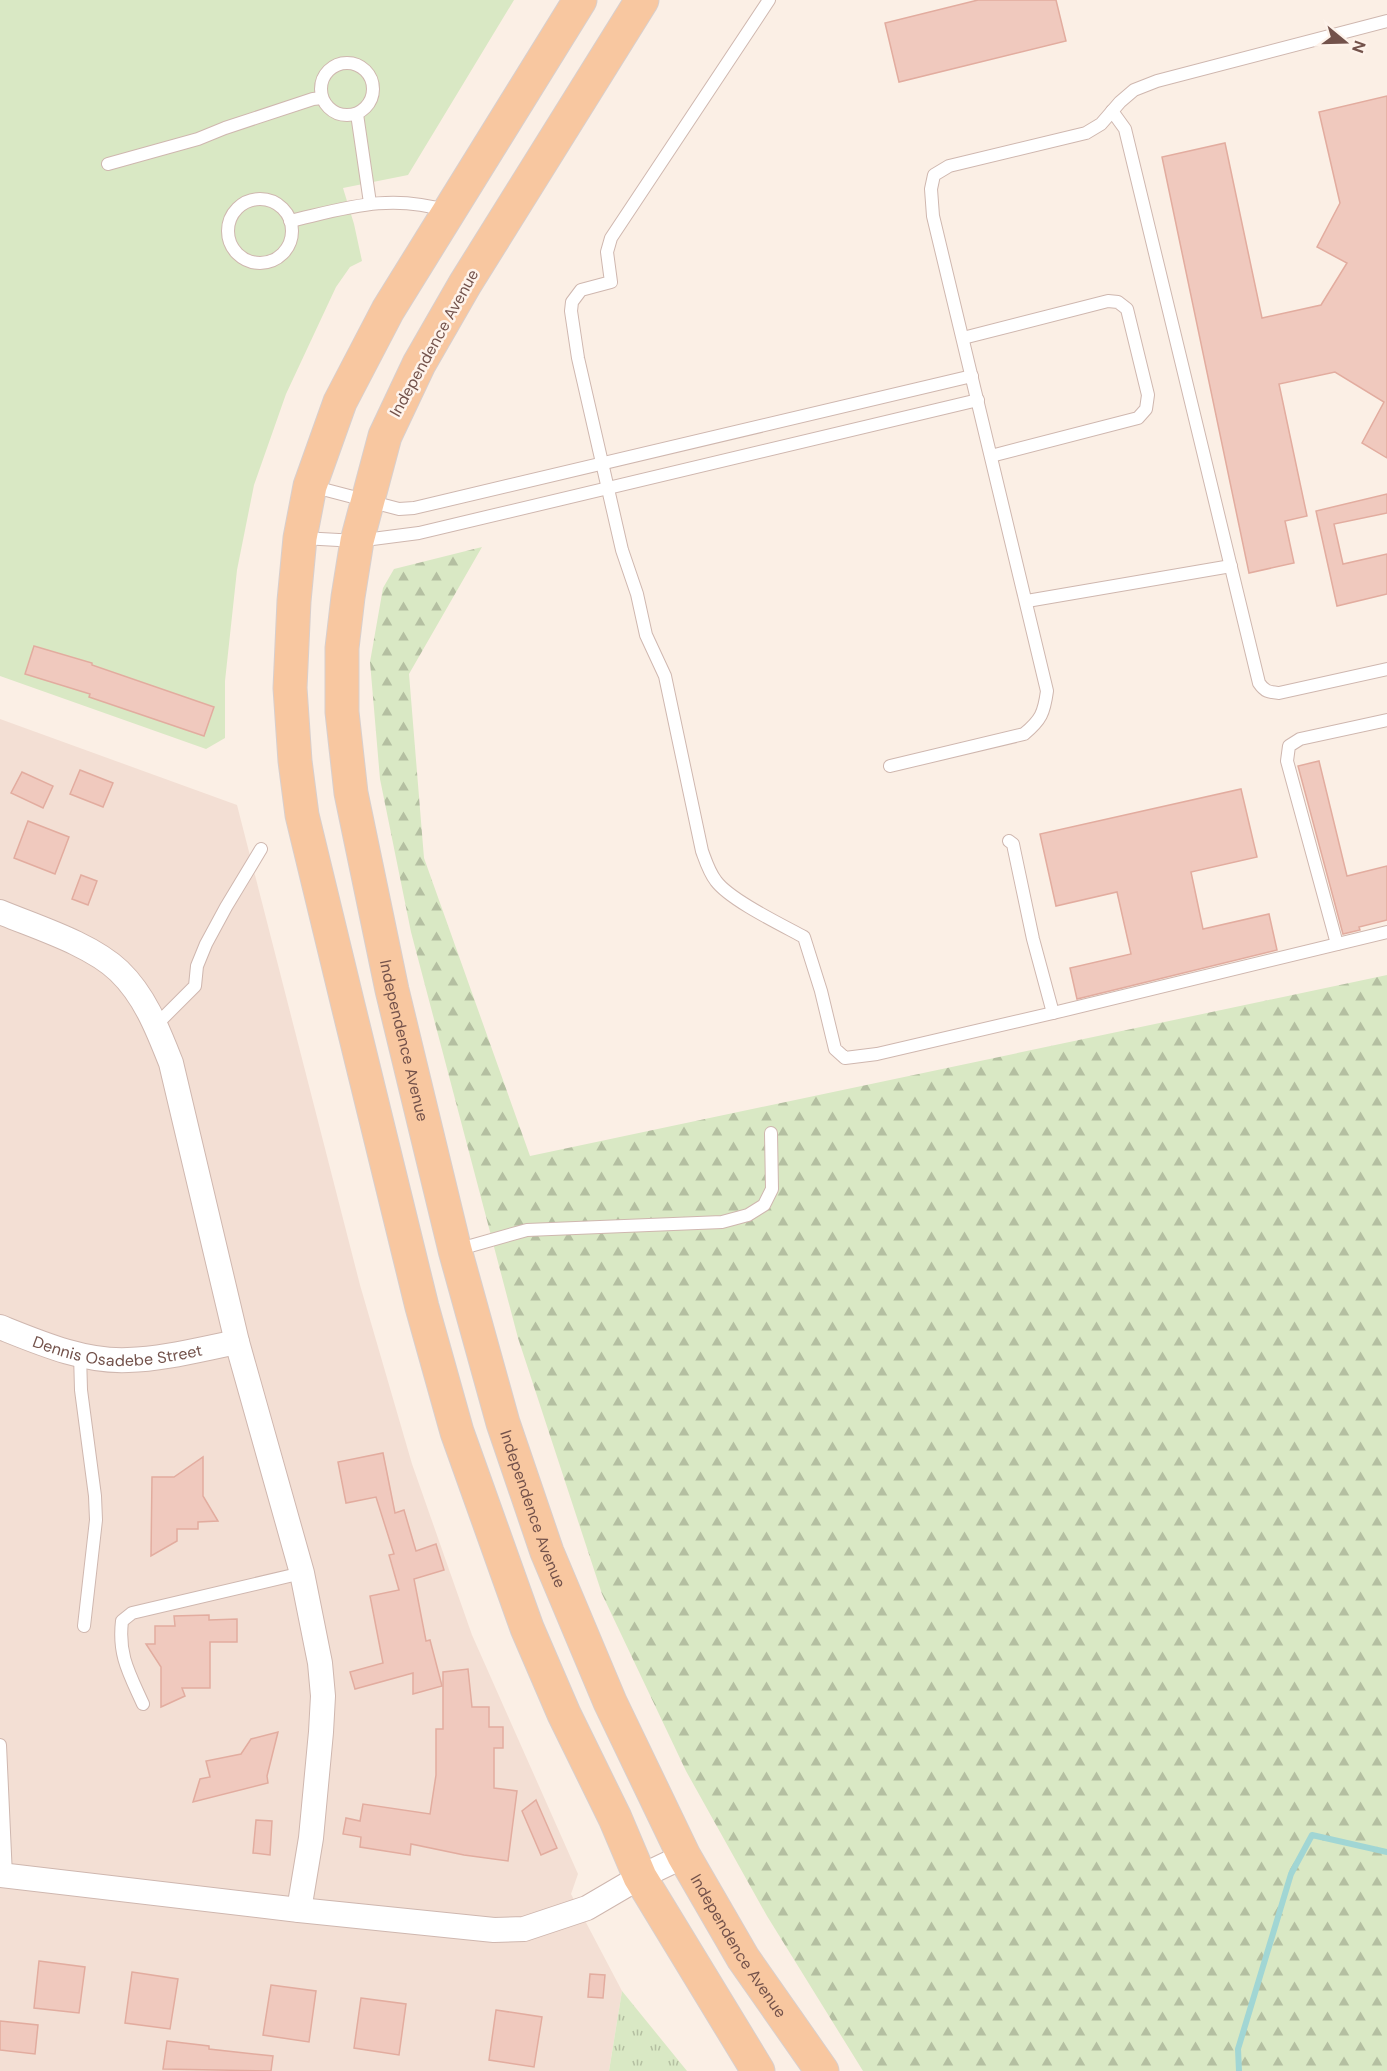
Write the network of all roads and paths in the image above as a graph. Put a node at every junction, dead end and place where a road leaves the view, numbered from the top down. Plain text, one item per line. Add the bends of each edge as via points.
1 (580, 0) edge
2 (642, 0) edge
3 (769, 0) edge
4 (1387, 21) edge
5 (322, 98) junction
6 (1112, 111) junction
7 (357, 114) junction
8 (108, 164) dead end
9 (370, 203) junction
10 (450, 211) junction
11 (290, 220) junction
12 (963, 338) junction
13 (972, 376) junction
14 (978, 400) junction
15 (991, 456) junction
16 (602, 464) junction
17 (310, 486) junction
18 (609, 489) junction
19 (368, 501) junction
20 (300, 538) junction
21 (357, 541) junction
22 (1231, 566) junction
23 (1027, 601) junction
24 (1387, 669) edge
25 (1387, 720) edge
26 (890, 766) dead end
27 (1009, 841) dead end
28 (261, 849) dead end
29 (0, 912) edge
30 (1387, 932) edge
31 (1337, 944) junction
32 (1053, 1013) junction
33 (156, 1025) junction
34 (771, 1133) dead end
35 (455, 1250) junction
36 (0, 1327) edge
37 (237, 1342) junction
38 (80, 1354) junction
39 (302, 1573) junction
40 (84, 1626) dead end
41 (143, 1704) dead end
42 (0, 1745) edge
43 (1, 1802) edge
44 (684, 1856) junction
45 (3, 1875) edge
46 (640, 1877) junction
47 (299, 1910) junction
48 (753, 2064) edge
49 (822, 2071) edge

1 - 10 main road
2 - 19 main road, Independence Avenue via 419,364 385,435
3 - 16 lane via 610,238 607,252 611,282 581,290 572,302 578,358
4 - 6 lane via 1157,81 1134,90
5 - 7 lane via 334,112
5 - 7 lane via 328,71 336,65 355,64 368,74 373,91 366,108
5 - 8 lane
6 - 12 lane via 1086,133 949,166 934,175 933,216
6 - 22 lane via 1125,129
7 - 9 lane
9 - 10 lane via 409,202
9 - 11 lane
10 - 17 main road via 388,310 340,402
11 - 11 lane via 276,203 251,200 239,206 228,225 232,248 244,260 270,262 288,246 292,235
12 - 13 lane
12 - 15 lane via 1118,302 1127,309 1148,395 1146,409 1138,418
13 - 14 lane
13 - 16 lane
14 - 15 lane
14 - 18 lane
15 - 23 lane
16 - 18 lane
16 - 19 lane via 414,508 399,509
17 - 19 lane
17 - 20 main road
18 - 21 lane via 419,533
18 - 32 lane via 646,635 665,676 709,871 735,898 804,937 834,1049 839,1055 852,1059
19 - 21 main road, Independence Avenue
20 - 21 lane
20 - 46 main road via 290,688 302,815 422,1307 457,1432 527,1628
21 - 35 main road, Independence Avenue via 342,648 342,712 351,793 392,990
22 - 23 lane
22 - 24 lane via 1263,689 1279,693
23 - 26 lane via 1047,691 1044,711 1036,724 1024,734
25 - 31 lane via 1300,739 1289,746 1286,754
27 - 32 lane via 1013,844
28 - 33 lane via 206,944 197,966 195,986
29 - 33 street via 87,949 118,970 139,995
30 - 31 lane
31 - 32 lane
33 - 37 street via 171,1063
34 - 35 lane via 772,1189 764,1205 748,1215 722,1222 527,1230
35 - 44 main road, Independence Avenue via 503,1423 547,1552 610,1702
36 - 38 street, Dennis Osadebe Street
37 - 38 street, Dennis Osadebe Street via 128,1360
37 - 39 street
38 - 40 lane via 96,1520
39 - 41 lane via 132,1613 122,1621 124,1664
39 - 47 street via 323,1696 311,1838
42 - 43 lane
43 - 45 lane
44 - 46 street
44 - 49 main road, Independence Avenue via 743,1958
45 - 47 street
46 - 47 street via 587,1908 524,1929 494,1930
46 - 48 main road

